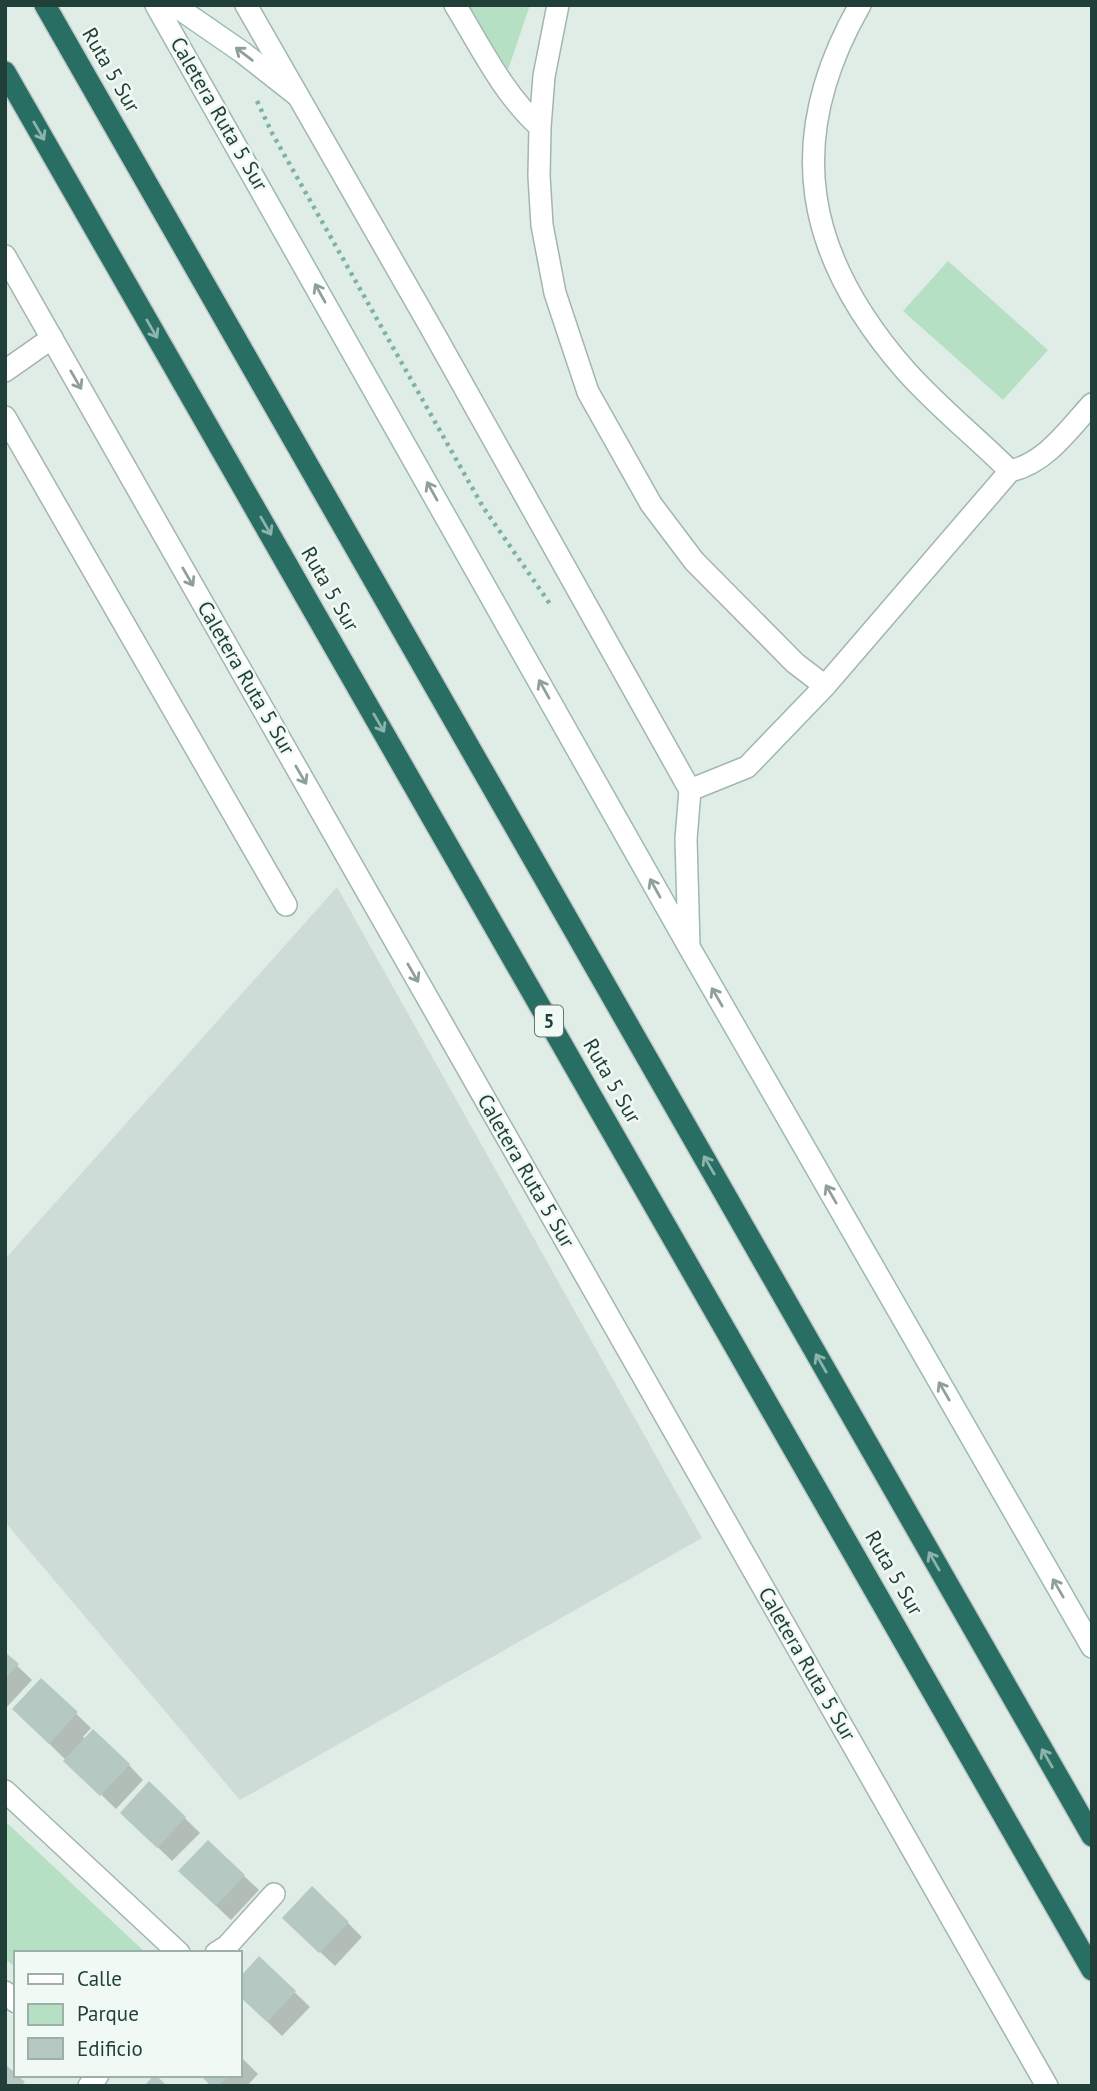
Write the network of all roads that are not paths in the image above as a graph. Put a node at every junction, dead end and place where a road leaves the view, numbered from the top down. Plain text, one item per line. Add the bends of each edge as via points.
1 (46, 5) edge
2 (156, 5) edge
3 (174, 5) edge
4 (246, 5) edge
5 (455, 5) edge
6 (558, 5) edge
7 (860, 5) edge
8 (5, 72) edge
9 (298, 96) junction
10 (540, 127) junction
11 (5, 257) edge
12 (52, 338) junction
13 (5, 371) edge
14 (1092, 404) edge
15 (5, 417) edge
16 (1010, 471) junction
17 (825, 686) junction
18 (690, 790) junction
19 (286, 905) dead end
20 (689, 947) junction
21 (1092, 1647) edge
22 (5, 1791) edge
23 (1092, 1836) edge
24 (274, 1894) dead end
25 (177, 1951) edge
26 (219, 1951) edge
27 (1092, 1970) edge
28 (1047, 2086) edge

23 -> 1 highway, Ruta 5 Sur
20 -> 2 street, Caletera Ruta 5 Sur
9 -> 3 street
4 - 9 street
5 - 10 street via 506,90
6 - 10 street
7 - 16 street via 827,75 812,159 813,192 839,276 881,341 933,399
8 -> 27 highway, Ruta 5 Sur / 5
9 - 18 street
10 - 17 street via 542,225 555,293 588,392 651,505 694,561 795,663
11 - 12 street, Caletera Ruta 5 Sur
12 - 13 street
12 -> 28 street, Caletera Ruta 5 Sur
14 - 16 street via 1048,452 1030,465
15 - 19 street
16 - 17 street
17 - 18 street via 747,767
18 - 20 street via 686,839
21 -> 20 street, Caletera Ruta 5 Sur
22 - 25 street
24 - 26 street

